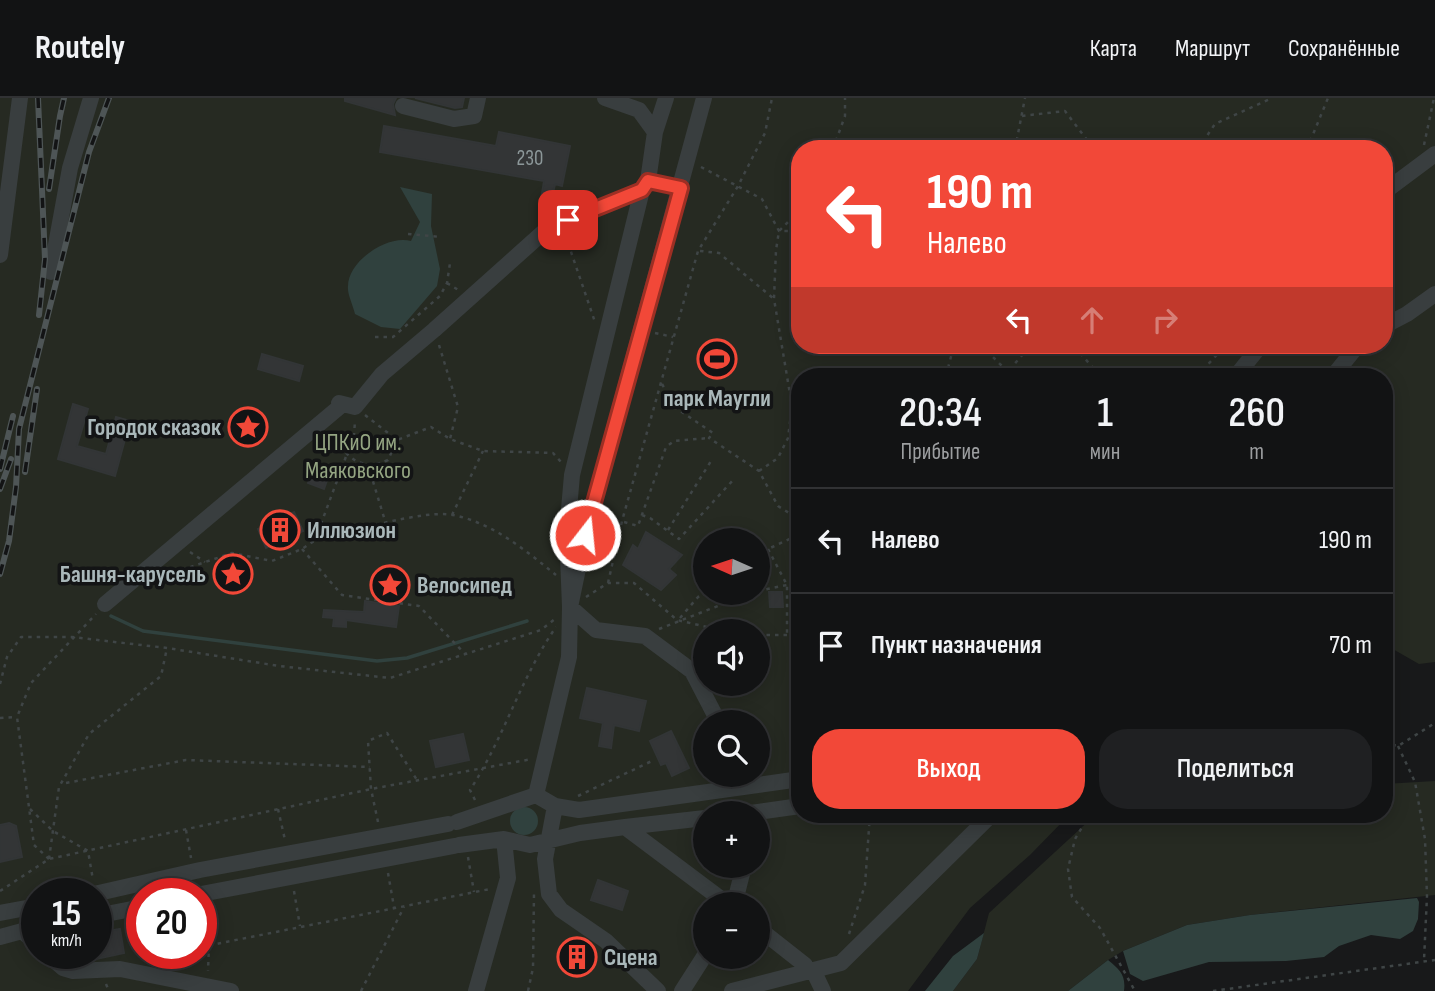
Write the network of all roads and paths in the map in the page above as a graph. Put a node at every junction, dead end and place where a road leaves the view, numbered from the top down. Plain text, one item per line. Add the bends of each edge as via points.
1 (20, 98) edge
2 (90, 98) edge
3 (478, 98) edge
4 (605, 98) edge
5 (666, 98) edge
6 (704, 98) edge
7 (772, 98) edge
8 (845, 98) edge
9 (1025, 98) edge
10 (1272, 98) edge
11 (1328, 98) edge
12 (1434, 98) edge
13 (403, 106) dead end
14 (1022, 116) junction
15 (655, 132) junction
16 (836, 140) edge
17 (1017, 140) edge
18 (1087, 140) edge
19 (1204, 140) edge
20 (1311, 140) edge
21 (1428, 158) edge
22 (688, 160) junction
23 (645, 185) junction
24 (1393, 185) edge
25 (738, 187) junction
26 (681, 188) junction
27 (791, 219) edge
28 (548, 228) junction
29 (779, 230) junction
30 (791, 231) edge
31 (408, 234) dead end
32 (442, 237) dead end
33 (698, 251) junction
34 (0, 255) edge
35 (450, 262) dead end
36 (51, 272) dead end
37 (1435, 294) edge
38 (774, 299) junction
39 (1393, 321) edge
40 (434, 330) junction
41 (651, 332) dead end
42 (375, 337) dead end
43 (674, 337) junction
44 (603, 345) junction
45 (990, 354) edge
46 (1022, 354) edge
47 (1081, 354) edge
48 (1218, 354) edge
49 (1254, 354) edge
50 (1351, 354) edge
51 (1003, 368) edge
52 (1009, 368) edge
53 (1093, 368) edge
54 (1204, 368) edge
55 (1242, 368) edge
56 (1340, 368) edge
57 (661, 383) junction
58 (791, 400) edge
59 (346, 405) junction
60 (791, 414) edge
61 (328, 430) dead end
62 (709, 438) junction
63 (450, 439) junction
64 (397, 440) junction
65 (483, 451) junction
66 (347, 456) junction
67 (711, 461) dead end
68 (368, 465) junction
69 (759, 471) junction
70 (572, 475) junction
71 (735, 478) dead end
72 (452, 514) junction
73 (791, 514) edge
74 (642, 515) junction
75 (622, 521) junction
76 (386, 524) junction
77 (668, 531) junction
78 (791, 538) edge
79 (314, 541) junction
80 (179, 544) junction
81 (770, 548) edge
82 (302, 549) junction
83 (232, 553) dead end
84 (770, 553) edge
85 (205, 562) dead end
86 (556, 575) dead end
87 (608, 583) junction
88 (787, 585) junction
89 (770, 589) edge
90 (693, 602) edge
91 (105, 604) dead end
92 (715, 606) edge
93 (570, 607) junction
94 (677, 620) junction
95 (693, 624) edge
96 (770, 635) edge
97 (645, 636) junction
98 (787, 636) junction
99 (791, 636) edge
100 (72, 637) junction
101 (167, 648) junction
102 (466, 655) junction
103 (0, 684) edge
104 (712, 710) edge
105 (17, 717) junction
106 (0, 718) edge
107 (1435, 723) edge
108 (1393, 745) edge
109 (1398, 746) junction
110 (545, 757) junction
111 (654, 760) dead end
112 (369, 767) junction
113 (485, 767) junction
114 (791, 779) edge
115 (418, 780) junction
116 (770, 780) edge
117 (66, 783) dead end
118 (713, 787) edge
119 (371, 789) junction
120 (536, 795) junction
121 (555, 806) junction
122 (791, 807) edge
123 (29, 809) junction
124 (278, 809) junction
125 (770, 810) edge
126 (693, 819) edge
127 (869, 823) edge
128 (983, 823) edge
129 (1085, 823) edge
130 (625, 827) junction
131 (186, 830) junction
132 (53, 831) junction
133 (380, 836) junction
134 (504, 839) junction
135 (548, 840) junction
136 (459, 845) junction
137 (88, 850) junction
138 (288, 853) junction
139 (49, 859) junction
140 (385, 859) junction
141 (194, 872) junction
142 (92, 878) edge
143 (291, 878) junction
144 (504, 887) junction
145 (112, 890) edge
146 (534, 890) dead end
147 (0, 891) edge
148 (217, 891) edge
149 (475, 892) junction
150 (713, 892) edge
151 (405, 906) junction
152 (394, 908) junction
153 (21, 909) edge
154 (0, 913) edge
155 (301, 927) junction
156 (21, 931) edge
157 (0, 937) edge
158 (770, 938) edge
159 (847, 940) dead end
160 (217, 944) edge
161 (1424, 960) junction
162 (1435, 960) edge
163 (66, 969) edge
164 (208, 969) edge
165 (696, 969) edge
166 (809, 969) junction
167 (208, 987) junction
168 (231, 991) edge
169 (361, 991) edge
170 (477, 991) edge
171 (528, 991) edge
172 (658, 991) edge
173 (682, 991) edge
174 (732, 991) edge
175 (822, 991) edge
176 (1135, 991) edge
177 (1213, 991) edge

1 - 34 street
2 - 36 street via 70,169
3 - 13 street via 474,116 454,118
4 - 15 street via 639,110
5 - 15 street
6 - 22 street
7 - 25 path via 765,133
8 - 16 path via 845,116
9 - 14 path
10 - 19 path via 1215,124
11 - 20 path
12 - 21 path
14 - 17 path
14 - 18 path via 1065,111
15 - 23 street
21 - 24 street
22 - 25 path
22 - 26 street
23 - 26 street
23 - 28 street
23 - 44 street
25 - 29 path via 762,199
25 - 33 path
26 - 93 street via 585,535
27 - 29 path
28 - 40 street
28 - 44 path via 568,243
29 - 30 path
29 - 38 path
31 - 32 path
33 - 38 path via 719,253
33 - 43 path
35 - 42 path via 440,296 393,337
37 - 39 street
38 - 58 path
40 - 59 street
40 - 63 path via 458,407
41 - 43 path
43 - 57 path
44 - 70 street
45 - 51 path
46 - 52 path
47 - 53 path
48 - 54 path
49 - 55 street
50 - 56 street
57 - 62 path via 676,408 713,433
57 - 75 path
59 - 64 path
59 - 66 path via 354,435
59 - 80 street
60 - 69 path via 788,438 778,458
61 - 66 path
62 - 69 path
62 - 74 path via 674,441 667,447
63 - 64 path via 431,427
63 - 65 path
64 - 68 path via 388,460
65 - 70 path via 553,453
65 - 72 path
66 - 68 path
66 - 79 path
67 - 77 path
68 - 76 path
69 - 73 path via 778,506
70 - 93 street via 567,532
71 - 77 path via 679,540
72 - 76 path
72 - 86 path via 510,538
74 - 75 path via 638,526
74 - 77 path
75 - 87 path
76 - 79 path
78 - 81 path
79 - 82 path
80 - 85 path
80 - 91 street
82 - 83 path via 272,561
82 - 102 path via 342,594 419,606
84 - 88 path
87 - 93 path
87 - 94 path via 634,583
88 - 89 path
88 - 98 path
90 - 94 path
92 - 94 path
93 - 97 street via 596,630
93 - 102 path via 541,630
93 - 110 street via 569,657
93 - 113 path via 541,648
94 - 95 path
94 - 97 path
96 - 98 path
97 - 104 street via 692,671
98 - 99 path
100 - 101 path
100 - 103 path via 21,637 7,657
100 - 105 path via 31,683
101 - 102 path via 390,678
101 - 132 path via 161,676 89,734 59,787
105 - 106 path
105 - 123 path
107 - 109 path
108 - 109 path
109 - 161 path via 1415,782 1425,839
110 - 113 path
110 - 120 street
111 - 121 path
112 - 115 path via 368,741 387,733
112 - 117 path via 186,760
112 - 119 path
113 - 115 path
114 - 116 street
115 - 119 path
118 - 121 street via 579,810
119 - 124 path
119 - 133 path
120 - 121 street
120 - 133 street via 453,823
121 - 135 street
122 - 125 street
123 - 132 path
123 - 139 path via 34,845
124 - 131 path
124 - 138 path
126 - 130 street
127 - 159 path via 864,886
128 - 166 street via 841,963
129 - 176 path via 1075,839 1068,869 1072,897 1100,928
130 - 135 street
130 - 150 street
131 - 137 path
131 - 141 path
132 - 137 path
132 - 139 path
133 - 138 street
134 - 135 street via 530,845
134 - 136 street
134 - 144 street via 508,878
135 - 172 street via 549,894 561,910 606,941
136 - 140 street
136 - 149 path
137 - 139 path
137 - 142 path
138 - 141 street
139 - 147 path
140 - 143 street
140 - 152 path
141 - 145 street
143 - 148 street
143 - 155 path
144 - 149 path
144 - 170 street
146 - 171 path via 533,968
149 - 151 path
151 - 152 path
151 - 169 path
152 - 155 path
153 - 154 street
155 - 160 path
156 - 157 street
158 - 166 street
161 - 162 path
161 - 177 path
163 - 167 street via 120,969
164 - 167 path
165 - 173 street
166 - 174 street
166 - 175 street
167 - 168 street

